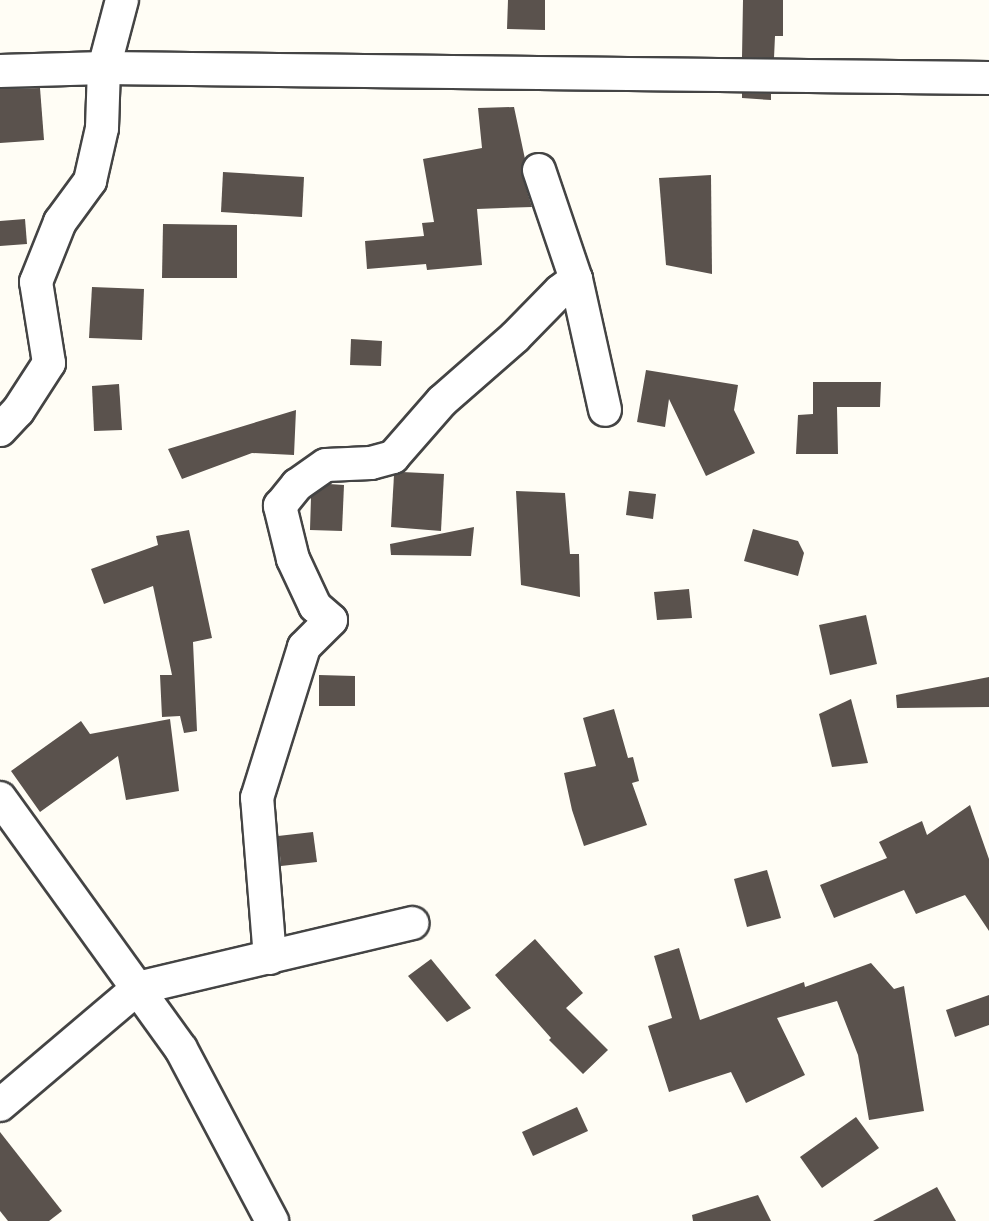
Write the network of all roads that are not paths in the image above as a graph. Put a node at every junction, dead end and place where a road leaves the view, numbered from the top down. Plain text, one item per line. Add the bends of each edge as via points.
1 (122, 0) edge
2 (104, 68) junction
3 (0, 70) edge
4 (989, 78) edge
5 (539, 170) dead end
6 (576, 279) junction
7 (605, 410) dead end
8 (0, 430) edge
9 (0, 798) edge
10 (412, 923) dead end
11 (270, 958) junction
12 (138, 988) junction
13 (0, 1105) edge
14 (272, 1221) edge

1 - 2 street
2 - 3 street
2 - 4 street
2 - 8 street via 102,128 90,181 60,222 36,282 49,363 18,411
5 - 6 street
6 - 7 street
6 - 11 street via 442,401 393,457 371,463 326,465 297,485 280,506 293,559 315,606 331,620 304,647 257,798
9 - 12 street
10 - 11 street
11 - 12 street
12 - 13 street
12 - 14 street via 181,1049

